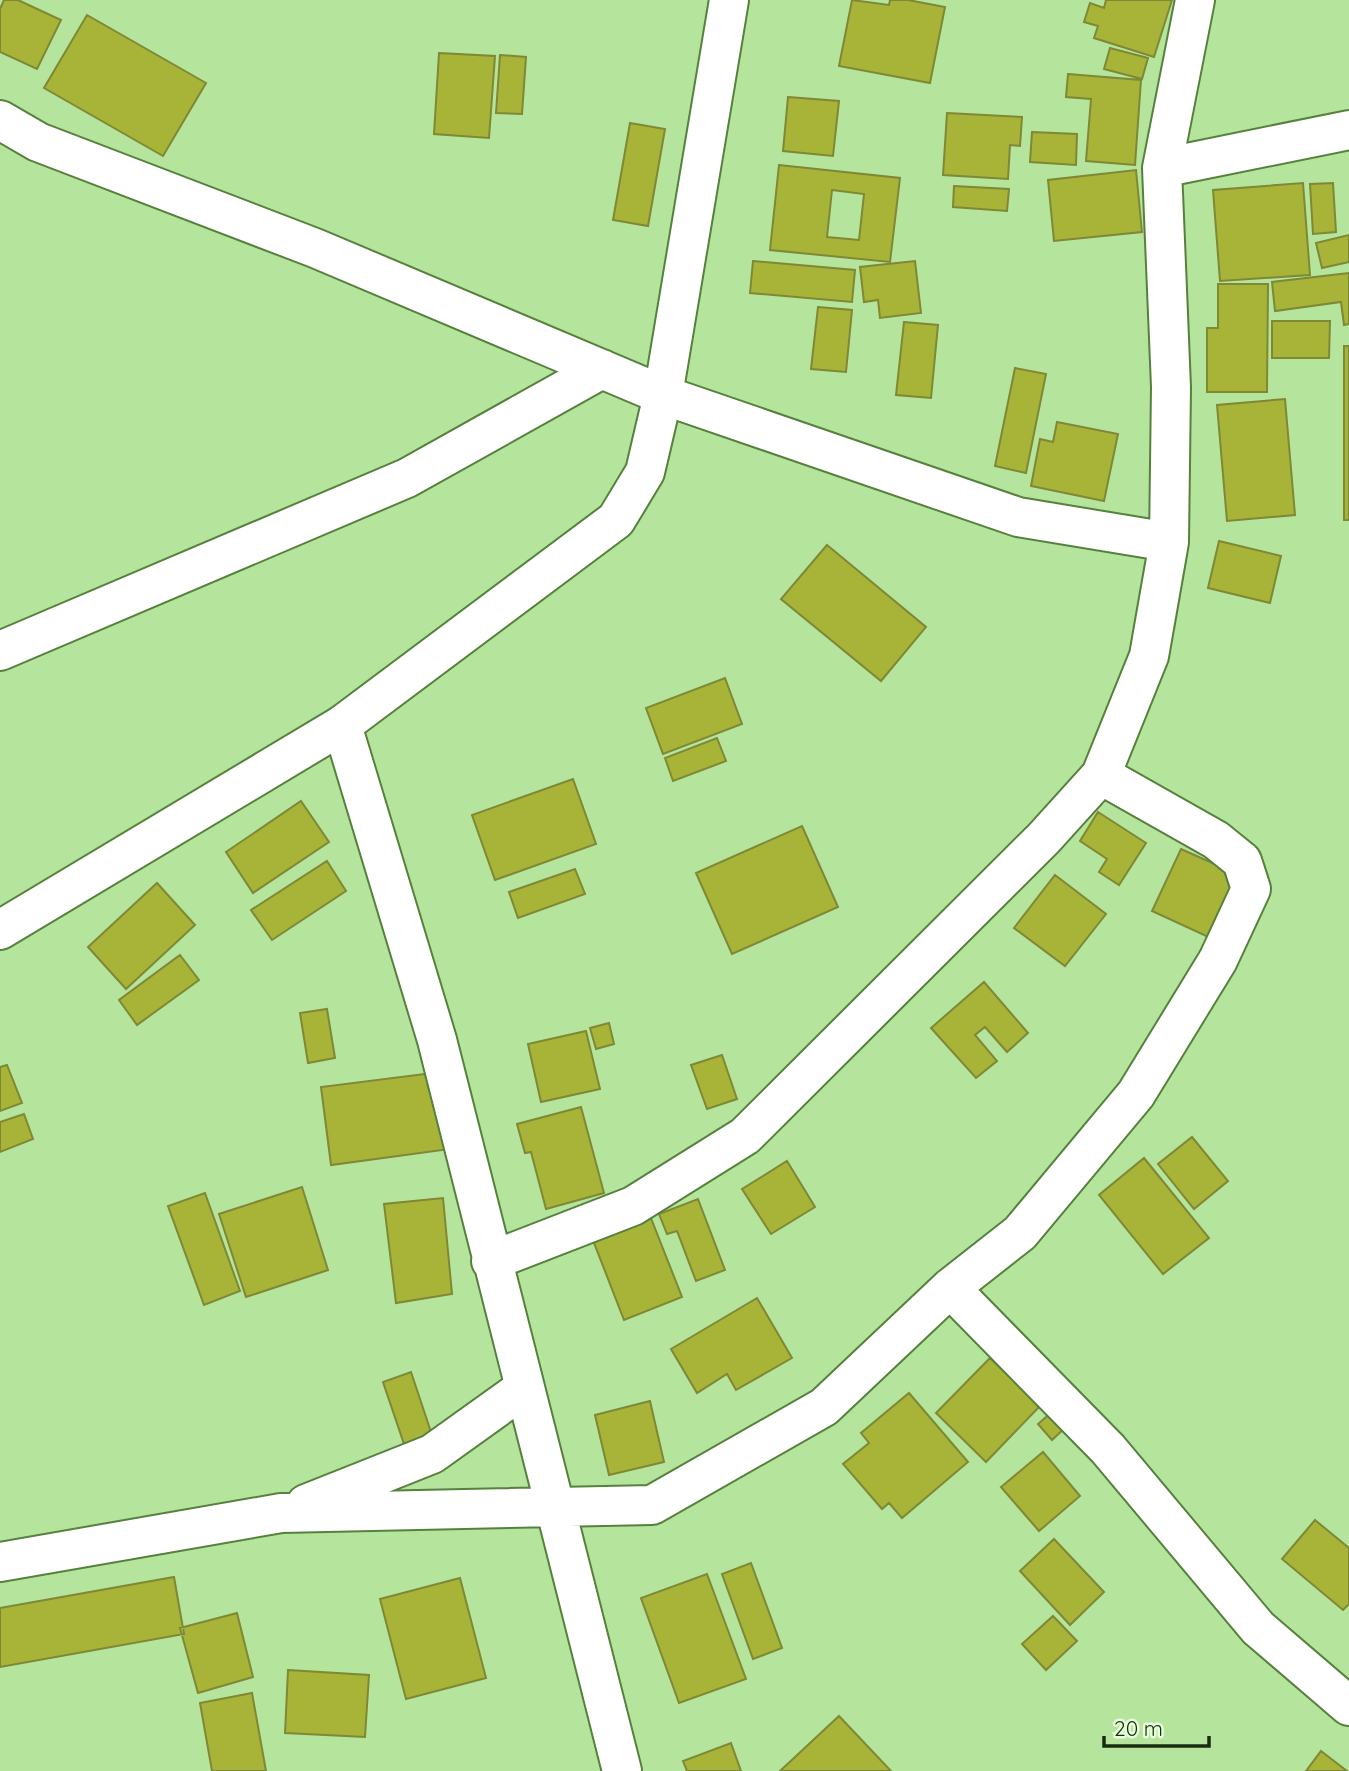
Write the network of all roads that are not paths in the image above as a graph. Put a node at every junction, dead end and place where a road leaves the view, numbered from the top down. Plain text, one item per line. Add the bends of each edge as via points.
1 (729, 0) edge
2 (1195, 0) edge
3 (0, 120) edge
4 (1349, 130) edge
5 (1162, 168) junction
6 (601, 369) junction
7 (663, 395) junction
8 (1169, 542) junction
9 (0, 651) edge
10 (342, 725) junction
11 (1101, 775) junction
12 (0, 930) edge
13 (491, 1261) junction
14 (950, 1288) junction
15 (524, 1388) junction
16 (554, 1507) junction
17 (281, 1513) junction
18 (0, 1562) edge
19 (1349, 1706) edge
20 (622, 1771) edge

1 - 7 street
2 - 5 street
3 - 6 street via 38,142 315,248
4 - 5 street
5 - 8 street via 1171,387
6 - 7 street
6 - 9 street via 407,478
7 - 8 street via 1018,517
7 - 10 street via 645,472 615,520
8 - 11 street via 1149,656
10 - 12 street
10 - 13 street via 437,1040
11 - 13 street via 1044,838 745,1136 633,1206
11 - 14 street via 1216,840 1242,860 1251,890 1218,960 1136,1094 1020,1233
13 - 15 street
14 - 16 street via 824,1407 652,1505
14 - 19 street via 1108,1449 1258,1629
15 - 16 street
15 - 17 street via 432,1454
16 - 17 street
16 - 20 street
17 - 18 street

